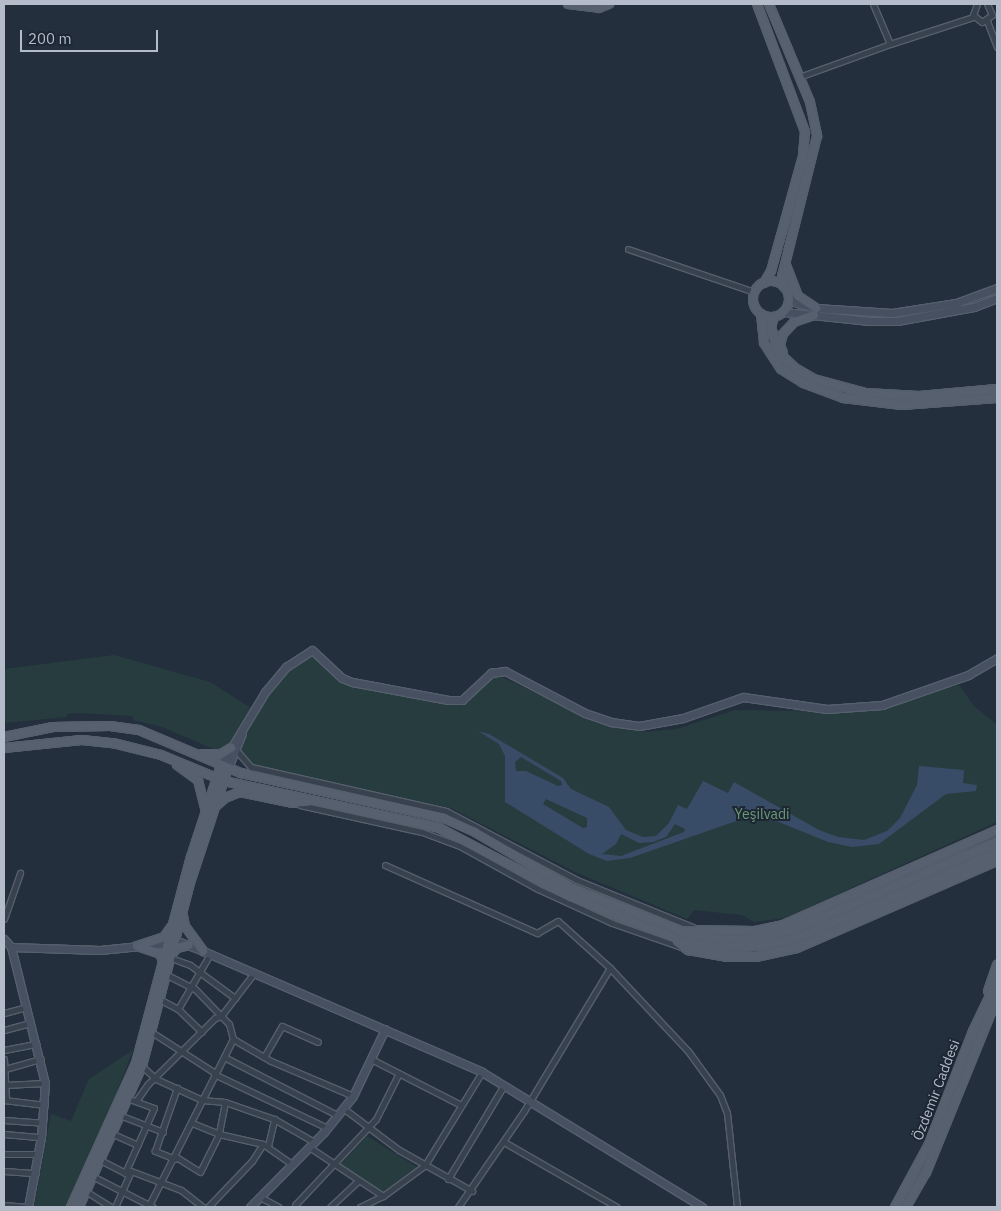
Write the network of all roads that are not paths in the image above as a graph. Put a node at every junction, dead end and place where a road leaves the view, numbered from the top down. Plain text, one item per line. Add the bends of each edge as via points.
1 (568, 4) edge
2 (609, 4) edge
3 (758, 4) edge
4 (769, 4) edge
5 (873, 4) edge
6 (976, 4) edge
7 (990, 4) edge
8 (995, 12) edge
9 (974, 17) junction
10 (987, 21) junction
11 (890, 44) junction
12 (997, 47) edge
13 (799, 77) junction
14 (628, 248) dead end
15 (786, 261) junction
16 (764, 283) junction
17 (784, 286) junction
18 (997, 288) edge
19 (754, 292) junction
20 (788, 296) junction
21 (997, 298) edge
22 (784, 312) junction
23 (815, 312) junction
24 (761, 314) junction
25 (774, 316) junction
26 (785, 360) junction
27 (997, 389) edge
28 (997, 398) edge
29 (997, 658) edge
30 (4, 737) edge
31 (4, 748) edge
32 (233, 749) junction
33 (198, 754) junction
34 (161, 755) junction
35 (225, 767) junction
36 (220, 780) junction
37 (315, 801) junction
38 (292, 803) junction
39 (214, 808) junction
40 (205, 814) junction
41 (997, 830) edge
42 (997, 842) edge
43 (997, 853) edge
44 (997, 862) edge
45 (385, 865) dead end
46 (20, 873) dead end
47 (183, 911) junction
48 (4, 919) edge
49 (174, 922) junction
50 (693, 927) junction
51 (676, 930) junction
52 (669, 937) junction
53 (4, 939) edge
54 (172, 942) junction
55 (189, 945) junction
56 (137, 946) junction
57 (11, 947) junction
58 (688, 950) junction
59 (207, 952) junction
60 (172, 956) junction
61 (997, 964) edge
62 (164, 965) junction
63 (610, 968) junction
64 (199, 971) junction
65 (254, 973) junction
66 (167, 974) junction
67 (997, 981) edge
68 (190, 987) junction
69 (235, 998) junction
70 (997, 998) edge
71 (161, 1000) junction
72 (997, 1006) edge
73 (26, 1007) junction
74 (178, 1009) junction
75 (982, 1011) junction
76 (4, 1013) edge
77 (221, 1016) junction
78 (987, 1022) junction
79 (30, 1023) junction
80 (385, 1029) junction
81 (4, 1030) edge
82 (202, 1032) junction
83 (152, 1033) junction
84 (233, 1039) junction
85 (318, 1042) dead end
86 (36, 1044) junction
87 (4, 1050) edge
88 (181, 1051) junction
89 (224, 1057) junction
90 (264, 1057) junction
91 (4, 1059) edge
92 (41, 1059) junction
93 (371, 1059) junction
94 (142, 1066) junction
95 (5, 1070) edge
96 (482, 1072) junction
97 (399, 1073) junction
98 (214, 1074) junction
99 (156, 1079) junction
100 (45, 1083) junction
101 (5, 1085) edge
102 (504, 1085) junction
103 (177, 1088) junction
104 (353, 1096) junction
105 (529, 1098) junction
106 (5, 1100) edge
107 (132, 1100) junction
108 (202, 1100) junction
109 (225, 1102) junction
110 (45, 1104) junction
111 (461, 1105) junction
112 (343, 1108) junction
113 (338, 1115) junction
114 (122, 1116) junction
115 (274, 1119) junction
116 (4, 1120) edge
117 (192, 1123) junction
118 (43, 1124) junction
119 (146, 1126) junction
120 (328, 1128) junction
121 (367, 1129) junction
122 (163, 1132) junction
123 (4, 1134) edge
124 (113, 1134) junction
125 (219, 1134) junction
126 (41, 1137) junction
127 (504, 1142) junction
128 (138, 1145) junction
129 (265, 1145) junction
130 (311, 1145) junction
131 (4, 1154) edge
132 (39, 1154) junction
133 (176, 1158) junction
134 (102, 1161) junction
135 (292, 1164) junction
136 (425, 1165) junction
137 (334, 1166) junction
138 (4, 1171) edge
139 (36, 1172) junction
140 (127, 1174) junction
141 (94, 1176) junction
142 (448, 1180) junction
143 (358, 1181) junction
144 (163, 1182) junction
145 (122, 1191) junction
146 (472, 1191) junction
147 (87, 1192) junction
148 (383, 1196) junction
149 (260, 1197) junction
150 (4, 1205) edge
151 (28, 1207) edge
152 (71, 1207) edge
153 (78, 1207) edge
154 (113, 1207) edge
155 (150, 1207) edge
156 (203, 1207) edge
157 (208, 1207) edge
158 (250, 1207) edge
159 (279, 1207) edge
160 (295, 1207) edge
161 (330, 1207) edge
162 (360, 1207) edge
163 (458, 1207) edge
164 (617, 1207) edge
165 (702, 1207) edge
166 (737, 1207) edge
167 (895, 1207) edge
168 (906, 1207) edge

1 - 2 main road via 600,8
3 - 16 main road via 805,132 803,156 771,271
4 - 13 main road
5 - 11 street
6 - 9 street
7 - 8 street
8 - 10 street
9 - 10 street via 980,22
9 - 11 street
10 - 12 street
11 - 13 street
13 - 15 main road via 810,102 816,136
14 - 19 street
15 - 17 main road
15 - 23 main road via 789,278 798,296
16 - 17 main road
16 - 19 main road
17 - 20 main road
18 - 23 street via 956,303 892,313
19 - 24 main road via 754,302
20 - 22 main road
20 - 23 street
21 - 23 street via 974,307 897,321
22 - 23 street
22 - 25 main road
23 - 26 main road via 794,322 783,334 780,345
24 - 25 main road
24 - 28 main road via 764,343 781,369 803,383 843,398 902,405
25 - 26 main road via 771,327 774,341
26 - 27 main road via 814,379 866,393 919,396
29 - 32 street via 968,675 882,705 828,709 743,698 683,718 639,726 611,722 585,713 504,671 491,673 462,700 448,700 352,682 342,678 312,650 286,666 246,721
30 - 33 main road via 53,727 110,726 139,730
31 - 34 main road via 82,740 113,742
32 - 33 main road via 221,754
32 - 35 street
32 - 50 street via 251,767 446,812 577,880
33 - 35 main road
34 - 36 main road
34 - 40 main road via 198,780 204,795
35 - 36 main road
35 - 51 main road via 444,818 475,832 573,889
36 - 37 main road
36 - 39 main road
36 - 40 main road
37 - 38 main road
37 - 52 main road via 439,828 570,897
38 - 39 main road via 240,792 225,798
38 - 58 street via 422,832 460,846 538,889 612,923
39 - 47 main road
40 - 49 main road
41 - 50 main road via 783,926 755,931
42 - 51 main road via 795,929 756,939 724,940
43 - 52 main road via 800,937 760,946 720,948
44 - 58 main road via 797,948 756,957 726,957
45 - 63 street via 537,933 558,921
46 - 48 street
47 - 54 main road
47 - 59 main road via 185,926
49 - 54 main road
49 - 56 main road via 164,937
50 - 51 main road
52 - 58 main road
53 - 57 street
54 - 55 street
54 - 56 street
54 - 60 main road
54 - 62 main road
55 - 59 street
55 - 60 main road via 177,948
56 - 57 street via 100,950
56 - 62 main road via 160,954
57 - 73 street
59 - 64 street
59 - 65 street
60 - 64 street
60 - 66 main road
61 - 75 main road
62 - 152 main road via 136,1063 118,1109
63 - 105 street
63 - 166 street via 688,1051 720,1095 727,1113
64 - 68 street
64 - 69 street
65 - 69 street
65 - 80 street
66 - 68 street
66 - 71 main road
67 - 75 main road, Özdemir Caddesi
68 - 74 street
68 - 77 street
69 - 77 street
70 - 78 main road, Özdemir Caddesi
71 - 74 street
71 - 83 main road
72 - 78 main road
73 - 76 street
73 - 79 street
74 - 82 street
75 - 167 main road, Özdemir Caddesi via 936,1130
77 - 82 street
77 - 84 street via 232,1029
78 - 168 main road, Özdemir Caddesi via 926,1173
79 - 81 street
79 - 86 street
80 - 93 street
80 - 96 street
82 - 88 street
83 - 88 street
83 - 94 main road
84 - 89 street
84 - 90 street
85 - 90 street via 282,1026
86 - 87 street
86 - 92 street
88 - 98 street
88 - 99 street
89 - 98 street
89 - 113 street
90 - 104 street
91 - 95 street
92 - 95 street
92 - 100 street
93 - 97 street
93 - 104 street
94 - 99 street
94 - 107 main road
95 - 101 street
96 - 102 street
96 - 111 street
97 - 111 street
97 - 121 street via 376,1119
98 - 108 street
98 - 120 street
99 - 103 street
99 - 107 street
100 - 101 street
100 - 110 street
101 - 106 street
102 - 105 street
102 - 142 street
103 - 108 street
103 - 122 street
104 - 112 street
105 - 127 street
105 - 165 street
106 - 110 street
107 - 114 main road
107 - 119 street via 154,1108
108 - 109 street
108 - 117 street
109 - 115 street
109 - 125 street
110 - 118 street
111 - 136 street
112 - 113 street
112 - 121 street
113 - 120 street
114 - 119 street
114 - 124 main road
115 - 129 street
115 - 130 street
116 - 118 street
117 - 125 street
117 - 133 street
118 - 126 street
119 - 122 street
119 - 128 street
120 - 130 street
121 - 136 street
121 - 137 street
122 - 133 street via 155,1151
123 - 126 street
124 - 128 street
124 - 134 main road
125 - 129 street
125 - 133 street via 200,1172
126 - 132 street
127 - 146 street
127 - 164 street
128 - 140 street
129 - 135 street
129 - 157 street
130 - 135 street
130 - 137 street
131 - 132 street
132 - 139 street
133 - 144 street
134 - 140 street
134 - 141 main road
135 - 149 street
136 - 142 street
136 - 148 street
137 - 143 street
137 - 160 street
138 - 139 street
139 - 151 street
140 - 144 street via 131,1170
140 - 145 street
141 - 145 street
141 - 147 main road
142 - 146 street
143 - 148 street
143 - 161 street
144 - 155 street
144 - 156 street via 181,1190
145 - 154 street
145 - 155 street
146 - 163 street
147 - 153 main road
147 - 154 street
148 - 162 street
149 - 158 street
149 - 159 street
150 - 151 street

